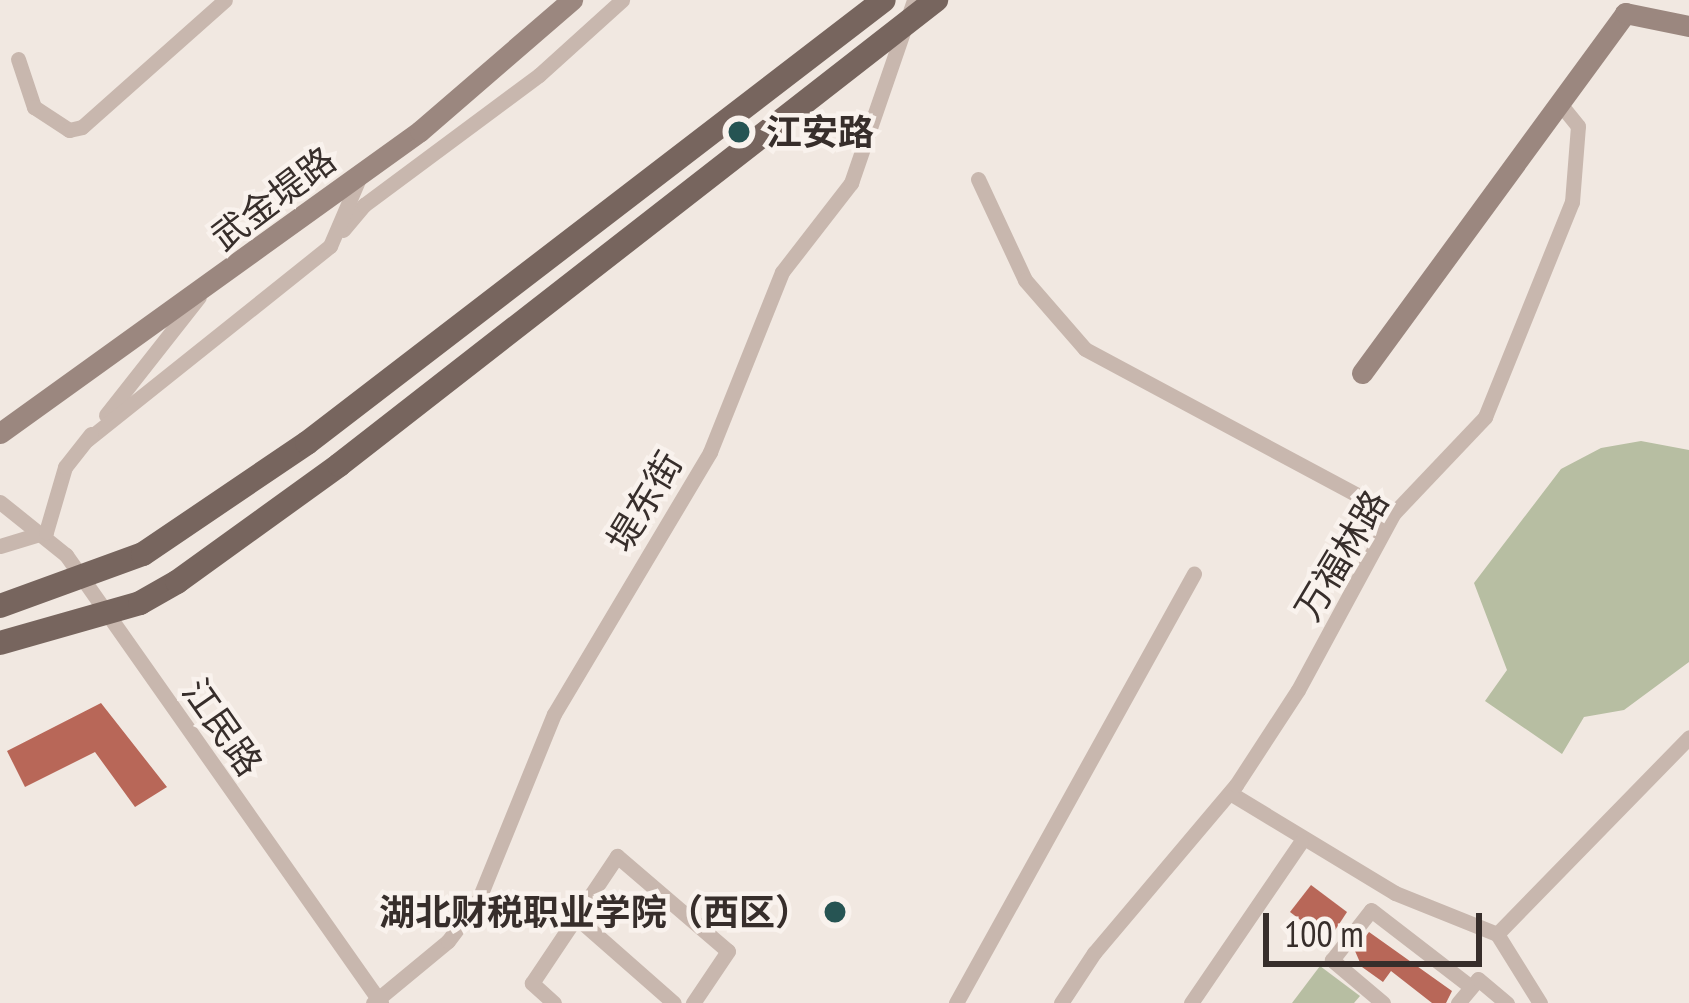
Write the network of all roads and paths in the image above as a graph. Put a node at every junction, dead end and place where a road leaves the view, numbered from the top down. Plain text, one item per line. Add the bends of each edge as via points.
1 (225, 0) edge
2 (572, 0) edge
3 (622, 0) edge
4 (884, 0) edge
5 (914, 0) edge
6 (936, 0) edge
7 (904, 24) junction
8 (1689, 26) edge
9 (18, 58) dead end
10 (1560, 104) junction
11 (361, 175) junction
12 (978, 179) dead end
13 (330, 246) junction
14 (203, 292) junction
15 (1362, 373) dead end
16 (0, 433) edge
17 (86, 440) junction
18 (0, 502) edge
19 (1394, 514) junction
20 (46, 532) junction
21 (0, 546) edge
22 (1194, 574) dead end
23 (83, 580) junction
24 (0, 606) edge
25 (106, 613) junction
26 (0, 643) edge
27 (1687, 745) edge
28 (1230, 793) junction
29 (1301, 842) junction
30 (576, 917) junction
31 (1497, 934) junction
32 (1471, 987) junction
33 (378, 1002) edge
34 (554, 1003) edge
35 (674, 1003) edge
36 (693, 1003) edge
37 (956, 1003) edge
38 (1061, 1003) edge
39 (1191, 1003) edge
40 (1383, 1003) edge
41 (1458, 1003) edge
42 (1507, 1003) edge
43 (1540, 1003) edge

1 - 9 street via 82,128 68,130 34,107
2 - 11 street, 武金堤路
3 - 13 street via 521,89 364,205
4 - 23 main road via 307,442 143,554
5 - 7 street, 堤东街
6 - 7 main road
7 - 25 main road via 339,465 176,582
7 - 33 street, 堤东街 via 851,183 782,272 710,452 554,714 478,901 448,941
8 - 10 street via 1625,14
10 - 15 street
10 - 19 street, 万福林路 via 1578,126 1572,202 1485,417
11 - 13 street
11 - 14 street, 武金堤路
12 - 19 street via 1024,280 1085,349
13 - 17 street
14 - 16 street, 武金堤路
14 - 17 street
17 - 20 street via 65,467
18 - 20 street, 江民路
19 - 28 street, 万福林路 via 1298,690
20 - 21 street
20 - 23 street, 江民路
22 - 37 street
23 - 24 main road
23 - 25 street, 江民路
25 - 26 main road
25 - 33 street, 江民路
27 - 31 street
28 - 29 street
28 - 38 street, 万福林路 via 1094,952
29 - 31 street
29 - 39 street
30 - 34 street via 532,982
30 - 35 street
30 - 36 street via 617,856 728,951
31 - 43 street
32 - 40 street via 1371,910 1332,960
32 - 41 street
32 - 42 street via 1478,979

